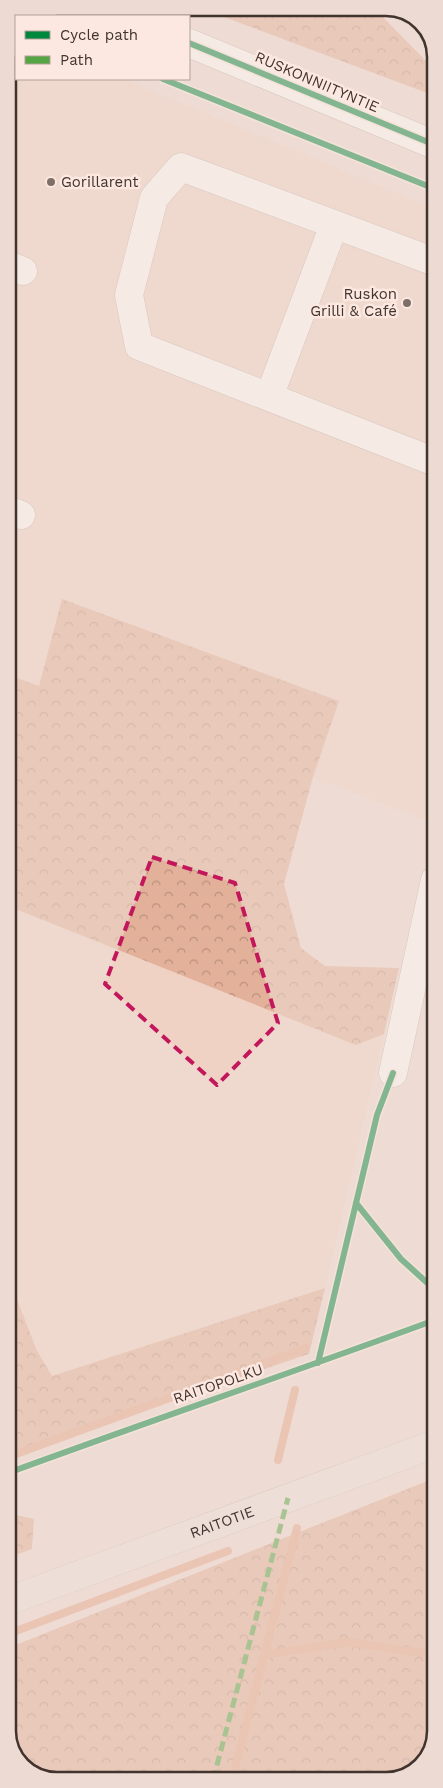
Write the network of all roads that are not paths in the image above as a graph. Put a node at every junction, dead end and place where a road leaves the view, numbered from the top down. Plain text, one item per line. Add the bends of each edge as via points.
1 (190, 43) edge
2 (427, 142) edge
3 (334, 224) junction
4 (427, 259) edge
5 (268, 397) junction
6 (427, 454) edge
7 (427, 917) edge
8 (393, 1073) dead end
9 (427, 1447) edge
10 (16, 1598) edge

1 - 2 street, RUSKONNIITYNTIE
3 - 4 street
3 - 5 street
3 - 5 street via 181,167 154,198 129,295 139,346
5 - 6 street
7 - 8 street
9 - 10 main road, RAITOTIE

